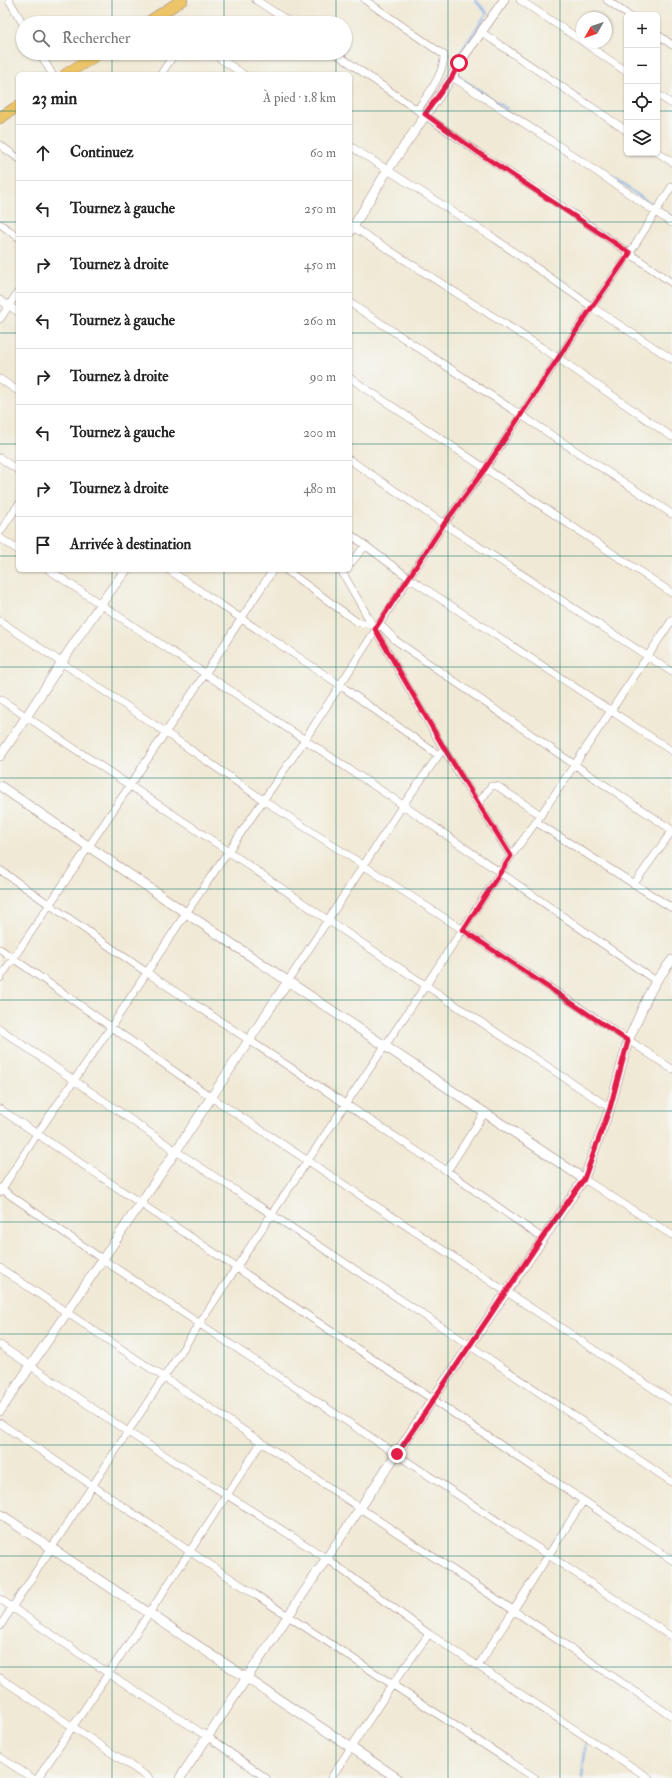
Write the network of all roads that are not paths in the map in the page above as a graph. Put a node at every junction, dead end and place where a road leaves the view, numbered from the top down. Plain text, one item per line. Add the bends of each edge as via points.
1 (9, 0) edge
2 (182, 0) edge
3 (256, 0) edge
4 (365, 0) edge
5 (504, 0) edge
6 (520, 0) edge
7 (607, 0) edge
8 (624, 12) edge
9 (159, 15) edge
10 (18, 16) edge
11 (280, 16) edge
12 (481, 32) junction
13 (660, 36) edge
14 (576, 38) edge
15 (672, 45) edge
16 (591, 48) edge
17 (44, 60) edge
18 (89, 60) edge
19 (170, 60) edge
20 (222, 60) edge
21 (345, 60) edge
22 (624, 70) edge
23 (51, 72) edge
24 (69, 72) edge
25 (162, 72) edge
26 (240, 72) edge
27 (453, 75) junction
28 (660, 96) edge
29 (672, 104) edge
30 (16, 107) edge
31 (421, 112) junction
32 (0, 118) edge
33 (624, 129) edge
34 (0, 145) edge
35 (352, 147) edge
36 (660, 154) edge
37 (16, 157) edge
38 (672, 162) edge
39 (387, 171) junction
40 (672, 186) edge
41 (655, 211) junction
42 (672, 223) edge
43 (0, 224) edge
44 (352, 226) edge
45 (352, 229) edge
46 (16, 236) edge
47 (630, 253) junction
48 (672, 283) edge
49 (16, 295) edge
50 (0, 300) edge
51 (352, 304) edge
52 (9, 306) junction
53 (592, 307) junction
54 (16, 311) edge
55 (0, 319) edge
56 (558, 358) junction
57 (672, 360) edge
58 (0, 379) edge
59 (352, 379) edge
60 (16, 390) edge
61 (521, 415) junction
62 (672, 436) edge
63 (0, 458) edge
64 (352, 461) edge
65 (16, 469) edge
66 (485, 469) junction
67 (16, 508) edge
68 (672, 514) edge
69 (444, 524) junction
70 (0, 532) edge
71 (352, 536) edge
72 (0, 538) edge
73 (365, 546) junction
74 (16, 549) edge
75 (352, 562) edge
76 (52, 572) edge
77 (124, 572) edge
78 (172, 572) edge
79 (272, 572) edge
80 (289, 572) edge
81 (344, 572) edge
82 (409, 578) junction
83 (672, 593) edge
84 (100, 604) junction
85 (242, 618) junction
86 (672, 620) edge
87 (0, 621) edge
88 (375, 626) junction
89 (648, 656) junction
90 (62, 662) junction
91 (672, 672) edge
92 (205, 674) junction
93 (340, 685) junction
94 (0, 699) edge
95 (611, 710) junction
96 (27, 717) junction
97 (165, 732) junction
98 (304, 741) junction
99 (444, 748) junction
100 (672, 751) edge
101 (438, 755) junction
102 (0, 756) edge
103 (574, 765) junction
104 (0, 786) edge
105 (128, 786) junction
106 (263, 800) junction
107 (478, 804) junction
108 (402, 805) junction
109 (539, 818) junction
110 (672, 830) edge
111 (89, 846) junction
112 (228, 851) junction
113 (511, 856) junction
114 (364, 866) junction
115 (0, 870) edge
116 (500, 872) junction
117 (634, 884) junction
118 (49, 904) junction
119 (672, 908) edge
120 (186, 913) junction
121 (329, 921) junction
122 (463, 930) junction
123 (0, 948) edge
124 (14, 958) junction
125 (672, 960) edge
126 (146, 972) junction
127 (0, 978) edge
128 (288, 981) junction
129 (656, 981) junction
130 (426, 985) junction
131 (111, 1027) junction
132 (0, 1029) edge
133 (249, 1040) junction
134 (628, 1041) junction
135 (386, 1046) junction
136 (672, 1069) edge
137 (74, 1080) junction
138 (211, 1097) junction
139 (347, 1104) junction
140 (610, 1108) junction
141 (0, 1109) edge
142 (485, 1112) junction
143 (37, 1134) junction
144 (176, 1151) junction
145 (308, 1162) junction
146 (447, 1171) junction
147 (584, 1179) junction
148 (1, 1190) edge
149 (139, 1203) junction
150 (271, 1215) junction
151 (672, 1234) edge
152 (542, 1238) junction
153 (102, 1259) junction
154 (237, 1267) junction
155 (0, 1268) edge
156 (506, 1292) junction
157 (66, 1313) junction
158 (200, 1323) junction
159 (0, 1345) edge
160 (469, 1345) junction
161 (30, 1365) junction
162 (162, 1378) junction
163 (433, 1399) junction
164 (672, 1401) edge
165 (0, 1411) edge
166 (0, 1423) edge
167 (128, 1432) junction
168 (261, 1443) junction
169 (397, 1454) junction
170 (672, 1482) edge
171 (92, 1485) junction
172 (227, 1495) junction
173 (583, 1501) junction
174 (361, 1508) junction
175 (0, 1514) edge
176 (51, 1548) junction
177 (189, 1551) junction
178 (547, 1555) junction
179 (326, 1558) junction
180 (672, 1560) edge
181 (0, 1599) edge
182 (12, 1607) junction
183 (513, 1610) junction
184 (150, 1612) junction
185 (289, 1616) junction
186 (0, 1626) edge
187 (428, 1634) junction
188 (672, 1637) edge
189 (478, 1666) junction
190 (108, 1673) junction
191 (0, 1678) edge
192 (246, 1678) junction
193 (392, 1685) junction
194 (672, 1716) edge
195 (72, 1726) junction
196 (208, 1737) junction
197 (351, 1748) junction
198 (0, 1756) edge
199 (32, 1778) edge
200 (38, 1778) edge
201 (149, 1778) edge
202 (180, 1778) edge
203 (266, 1778) edge
204 (331, 1778) edge
205 (397, 1778) edge
206 (535, 1778) edge
207 (649, 1778) edge

1 - 10 street
2 - 9 main road
3 - 11 street
4 - 31 street via 444,55 444,61
5 - 12 street
6 - 14 street
7 - 8 street
12 - 27 street
12 - 33 street
13 - 15 street
16 - 22 street
17 - 23 street
18 - 24 main road
19 - 25 street
20 - 26 street
21 - 31 street
27 - 31 street
27 - 41 street
28 - 29 street
30 - 32 main road
31 - 39 street
31 - 47 street
34 - 37 street
35 - 39 street
36 - 38 street
39 - 44 street
39 - 53 street via 494,238
40 - 41 street
41 - 42 street
41 - 47 street
43 - 46 street
45 - 56 street
47 - 48 street
47 - 53 street
49 - 52 street
50 - 52 street
51 - 61 street
52 - 54 street
52 - 55 street
53 - 56 street
53 - 57 street
56 - 61 street
56 - 62 street
58 - 60 street
59 - 66 street
61 - 66 street
61 - 68 street
63 - 65 street
64 - 69 street
66 - 69 street
66 - 83 street
67 - 70 street
69 - 82 street
69 - 89 street
71 - 73 street
72 - 74 street
73 - 75 street
73 - 82 street
76 - 84 street
77 - 84 street
78 - 85 street
79 - 85 street
80 - 88 street via 358,622
81 - 88 street
82 - 88 street
82 - 95 street
84 - 90 street
84 - 92 street
85 - 92 street
85 - 93 street
86 - 89 street
87 - 90 street
88 - 93 street
88 - 99 street
88 - 103 street
89 - 91 street
89 - 95 street
90 - 96 street
90 - 97 street
92 - 97 street
92 - 98 street
93 - 98 street
93 - 101 street
94 - 96 street
95 - 100 street
95 - 103 street
96 - 102 street
96 - 105 street
97 - 105 street
97 - 106 street
98 - 106 street
98 - 108 street
99 - 101 street
99 - 107 street
101 - 108 street
103 - 109 street
103 - 110 street
104 - 111 street
105 - 111 street
105 - 112 street
106 - 112 street
106 - 114 street
107 - 109 street via 491,786 498,786
107 - 113 street
108 - 114 street
108 - 116 street
109 - 113 street
109 - 117 street
110 - 117 street
111 - 118 street
111 - 120 street
112 - 120 street
112 - 121 street
113 - 116 street
114 - 121 street
114 - 122 street
115 - 118 street
116 - 122 street
116 - 129 street
117 - 119 street
118 - 124 street
118 - 126 street
120 - 126 street
120 - 128 street
121 - 128 street
121 - 130 street
122 - 130 street
122 - 134 street
123 - 124 street
124 - 127 street
124 - 131 street
125 - 129 street
126 - 131 street
126 - 133 street
128 - 133 street
128 - 135 street
129 - 134 street
130 - 135 street
130 - 140 street
131 - 137 street
131 - 138 street
132 - 137 street
133 - 138 street
133 - 139 street
134 - 136 street
134 - 140 street
135 - 139 street
135 - 142 street
137 - 143 street
137 - 144 street
138 - 144 street
138 - 145 street
139 - 145 street
139 - 146 street
140 - 147 street
141 - 143 street
142 - 146 street
142 - 147 street
143 - 148 street
143 - 149 street
144 - 149 street
144 - 150 street
145 - 150 street
145 - 156 street
146 - 152 street
147 - 151 street
147 - 152 street
148 - 153 street
149 - 153 street
149 - 154 street
150 - 154 street
150 - 160 street
152 - 156 street
153 - 157 street
153 - 158 street
154 - 158 street
154 - 163 street
155 - 157 street
156 - 160 street
156 - 164 street
157 - 161 street
157 - 162 street
158 - 162 street
158 - 169 street
159 - 161 street
160 - 163 street
160 - 170 street
161 - 165 street
161 - 167 street
162 - 167 street
162 - 168 street
163 - 169 street
163 - 173 street
166 - 171 street
167 - 171 street
167 - 172 street
168 - 172 street
168 - 174 street
169 - 174 street
169 - 178 street
171 - 176 street
171 - 177 street
172 - 177 street
172 - 179 street
173 - 178 street
173 - 180 street
174 - 179 street
174 - 183 street
175 - 176 street
176 - 182 street
176 - 184 street
177 - 184 street
177 - 185 street
178 - 183 street
178 - 188 street
179 - 185 street
179 - 187 street
181 - 182 street
182 - 186 street
182 - 190 street
183 - 189 street
183 - 194 street
184 - 190 street
184 - 192 street
185 - 192 street
185 - 193 street
187 - 189 street
187 - 193 street
189 - 207 street
190 - 195 street
190 - 196 street
191 - 195 street
192 - 196 street
192 - 197 street
193 - 197 street
193 - 206 street
195 - 200 street
195 - 201 street
196 - 202 street
196 - 203 street
197 - 204 street
197 - 205 street
198 - 199 street

